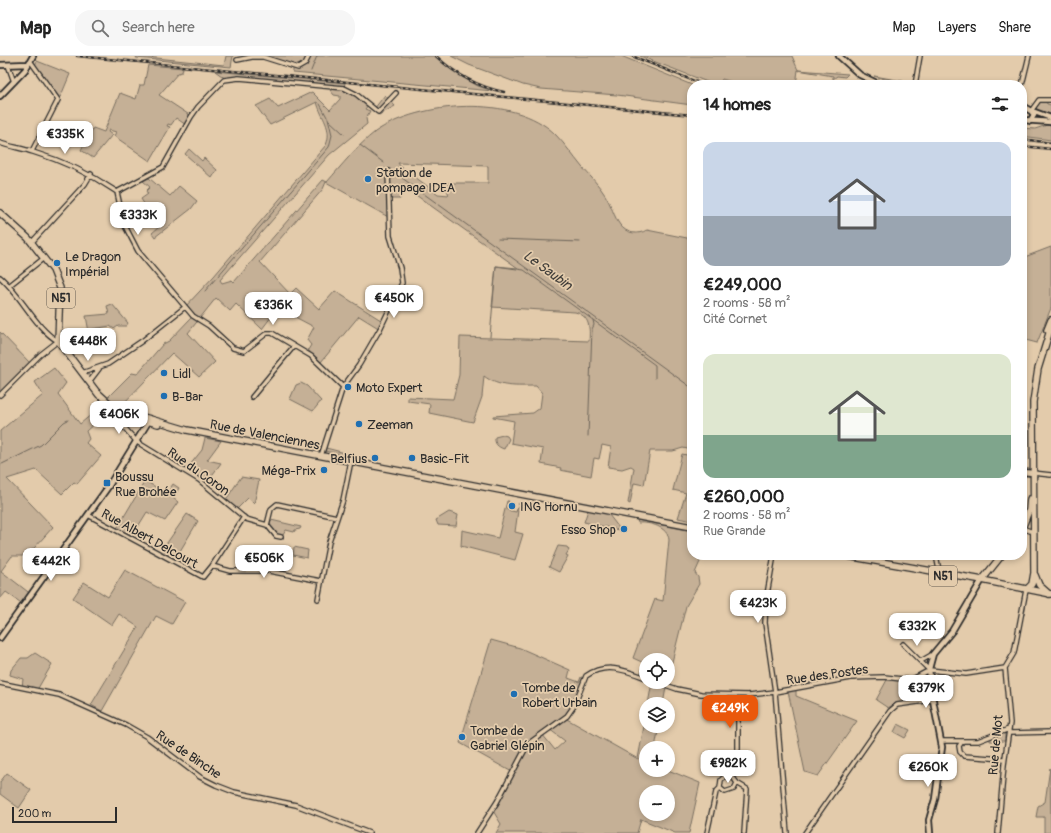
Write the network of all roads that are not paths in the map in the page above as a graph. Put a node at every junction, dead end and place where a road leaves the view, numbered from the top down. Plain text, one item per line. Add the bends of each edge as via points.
1 (33, 56) edge
2 (309, 56) edge
3 (920, 56) edge
4 (1029, 56) edge
5 (842, 57) edge
6 (237, 60) dead end
7 (31, 62) junction
8 (0, 64) edge
9 (8, 65) junction
10 (869, 80) edge
11 (916, 80) edge
12 (1023, 80) edge
13 (14, 82) junction
14 (396, 93) dead end
15 (0, 96) edge
16 (1051, 100) edge
17 (1027, 109) edge
18 (1031, 111) junction
19 (1051, 118) edge
20 (1027, 121) edge
21 (1030, 121) junction
22 (1051, 122) edge
23 (0, 143) edge
24 (32, 151) junction
25 (388, 171) dead end
26 (91, 174) junction
27 (117, 192) junction
28 (0, 213) edge
29 (32, 242) junction
30 (44, 258) junction
31 (0, 277) edge
32 (10, 285) junction
33 (185, 307) junction
34 (1051, 320) edge
35 (1050, 328) edge
36 (58, 340) junction
37 (294, 346) junction
38 (99, 369) junction
39 (82, 373) junction
40 (89, 382) junction
41 (343, 387) junction
42 (0, 395) edge
43 (252, 397) dead end
44 (116, 418) dead end
45 (150, 420) junction
46 (137, 442) junction
47 (321, 456) junction
48 (351, 461) junction
49 (1027, 473) edge
50 (1031, 473) junction
51 (1051, 475) edge
52 (88, 515) junction
53 (1027, 515) edge
54 (244, 517) junction
55 (337, 517) junction
56 (267, 525) junction
57 (687, 526) edge
58 (1027, 530) edge
59 (1033, 532) junction
60 (281, 537) dead end
61 (773, 560) edge
62 (868, 560) edge
63 (937, 560) edge
64 (998, 560) edge
65 (212, 566) junction
66 (905, 567) junction
67 (939, 572) junction
68 (1034, 572) junction
69 (924, 573) junction
70 (982, 580) junction
71 (321, 581) junction
72 (1026, 590) junction
73 (1050, 594) edge
74 (318, 599) dead end
75 (0, 638) edge
76 (902, 644) dead end
77 (934, 654) junction
78 (921, 661) junction
79 (1005, 668) junction
80 (928, 671) junction
81 (639, 675) edge
82 (0, 683) edge
83 (675, 688) edge
84 (775, 692) junction
85 (750, 695) junction
86 (932, 700) junction
87 (1009, 731) junction
88 (1051, 732) edge
89 (941, 742) junction
90 (962, 742) junction
91 (1004, 759) junction
92 (729, 772) junction
93 (737, 784) junction
94 (720, 788) junction
95 (369, 833) edge
96 (477, 833) edge
97 (707, 833) edge
98 (744, 833) edge
99 (787, 833) edge
100 (806, 833) edge
101 (930, 833) edge
102 (998, 833) edge

1 - 7 street
2 - 6 street via 305,64 298,68 263,57
3 - 11 street
4 - 12 street
5 - 10 street
7 - 9 street via 26,66
7 - 13 street
7 - 24 street via 58,100
8 - 9 street
9 - 13 street
13 - 15 street
14 - 27 street via 378,112 356,94 344,88 226,79 206,97 191,117 163,168
16 - 18 street via 1039,100
17 - 18 street
18 - 19 street
18 - 21 street via 1034,115
20 - 21 street
21 - 22 street
23 - 24 street
24 - 26 street
25 - 41 street via 390,236 402,282 380,329
26 - 27 street
26 - 29 street via 81,189
27 - 33 street via 124,224 134,245
28 - 29 main road, N51
29 - 30 main road, N51
30 - 32 street
30 - 36 main road, N51 via 53,270 60,288
31 - 32 street
32 - 36 street via 45,331
33 - 37 street via 238,351 247,350 270,333
33 - 38 street via 129,351
34 - 35 main road
35 - 50 main road via 1034,389
36 - 39 main road, Rue de Valenciennes
36 - 42 street
37 - 41 street via 311,356
37 - 43 street
38 - 39 street
38 - 40 street
39 - 40 main road, Rue de Valenciennes
40 - 45 main road, Rue de Valenciennes via 109,405
41 - 47 street
44 - 46 street, Rue du Coron
45 - 46 street
45 - 47 main road, Rue de Valenciennes via 187,430
46 - 52 street
46 - 54 street, Rue du Coron via 199,480
47 - 48 main road, Rue de Valenciennes
48 - 55 street
48 - 57 main road, Rue de Valenciennes
49 - 50 street
50 - 51 street
50 - 53 main road
50 - 59 main road
52 - 65 street, Rue Albert Delcourt via 198,575 204,576
52 - 75 street
54 - 56 street, Rue du Coron
54 - 65 street, Rue Albert Delcourt
55 - 56 street via 277,504 271,509
55 - 71 street
56 - 60 street via 276,536
58 - 59 street
59 - 68 main road
61 - 84 street via 765,623
62 - 66 main road, N51
63 - 67 street
64 - 70 main road
65 - 71 street via 230,571 269,571
66 - 67 main road, N51
66 - 69 main road, N51
67 - 69 street
67 - 70 main road, N51
68 - 72 main road via 1032,584
68 - 73 main road via 1039,585
69 - 70 main road, N51 via 975,582
70 - 72 main road, N51
70 - 77 street via 952,631
71 - 74 street
72 - 73 main road, N51
72 - 79 street via 1014,653
76 - 78 street
77 - 78 street
77 - 80 street
78 - 80 street
79 - 80 street via 966,674
79 - 87 street, Rue de Mot
80 - 84 street, Rue des Postes via 911,680 884,677 851,678
80 - 86 street
81 - 96 street via 609,667 586,676 574,706 567,716 528,744
82 - 95 street, Rue de Binche via 59,695 112,718 147,737 200,777 216,785 234,792 296,805
83 - 85 street, Rue des Postes via 701,694
84 - 85 street, Rue des Postes
84 - 99 street
85 - 92 street via 738,716 738,749
86 - 89 street
86 - 100 street via 897,705 890,711
87 - 88 street
87 - 90 street
87 - 91 street, Rue de Mot
89 - 90 street
89 - 101 street via 935,799 929,820
90 - 91 street via 959,746 964,756
91 - 102 street, Rue de Mot
92 - 93 street
92 - 94 street via 720,780
93 - 94 street via 734,789 725,792
93 - 98 street via 746,790
94 - 97 street via 716,792

